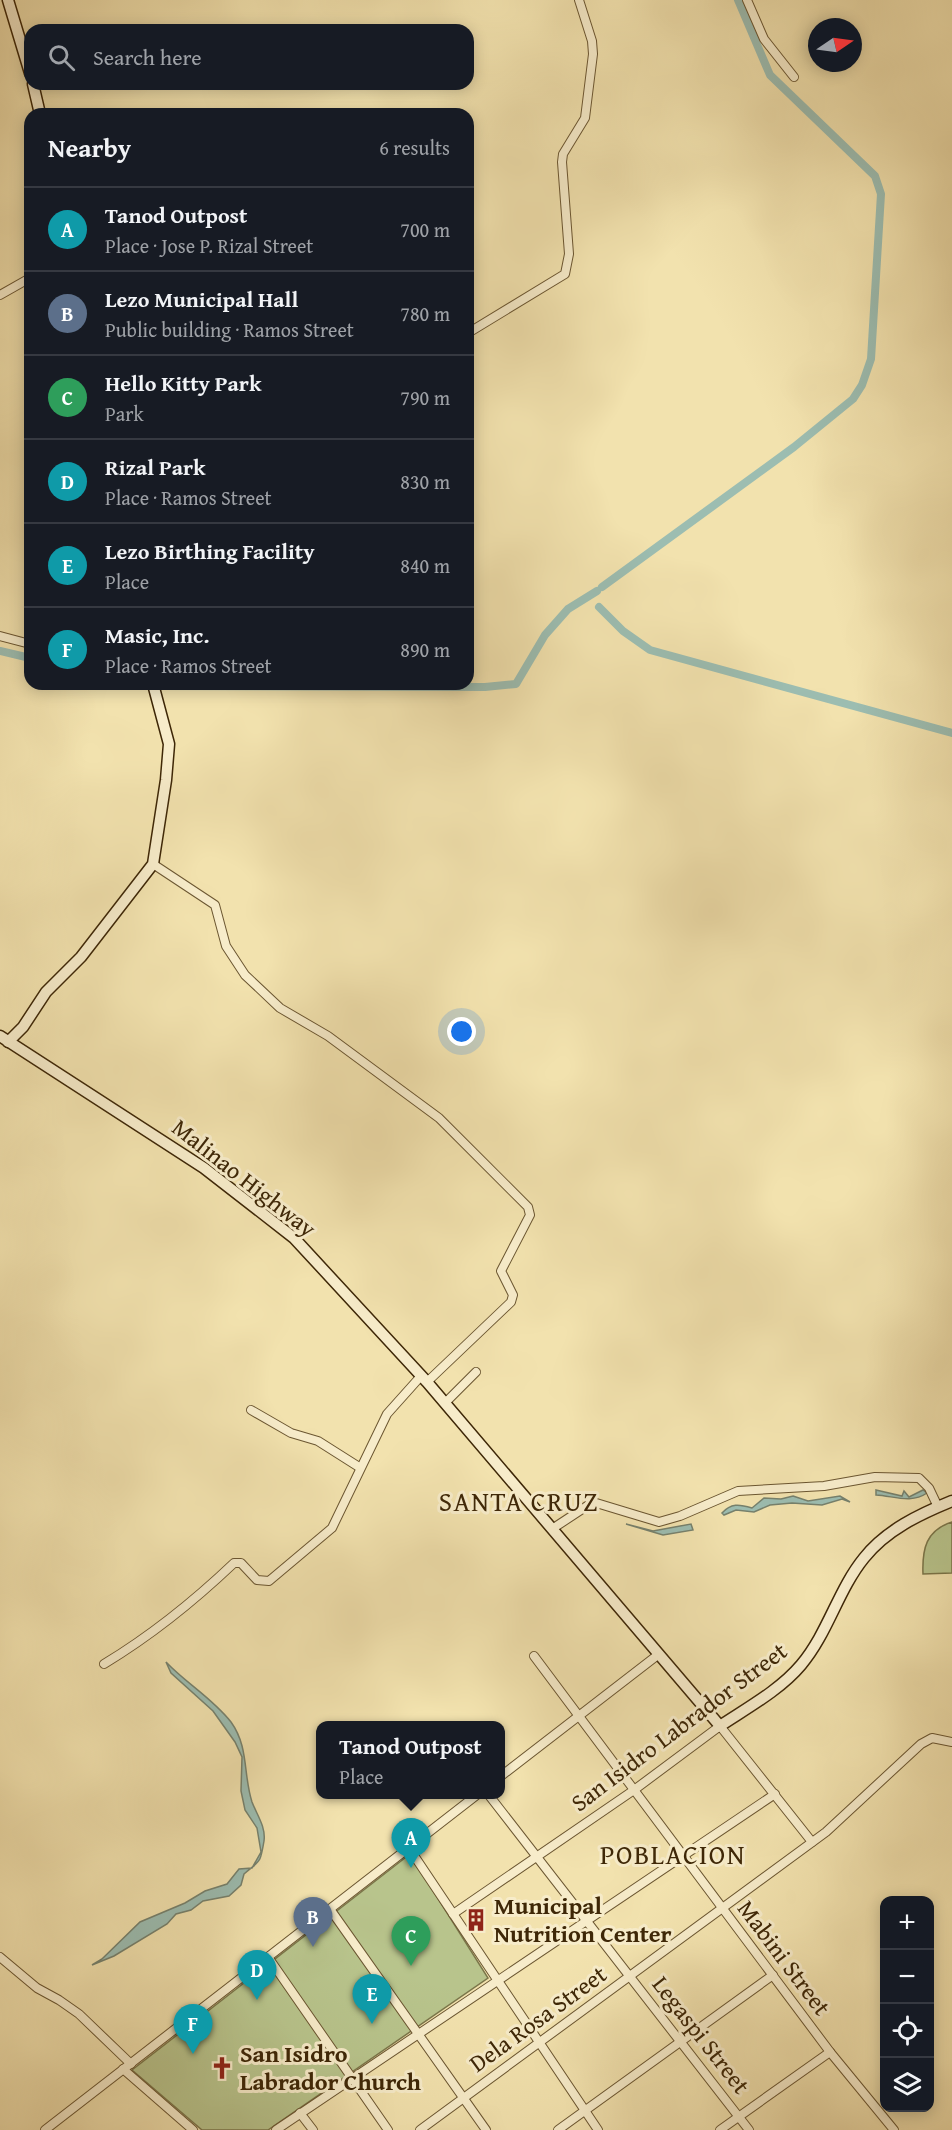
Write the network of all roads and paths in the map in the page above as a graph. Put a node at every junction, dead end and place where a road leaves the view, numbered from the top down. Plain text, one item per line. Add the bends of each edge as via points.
1 (8, 0) edge
2 (579, 0) edge
3 (747, 0) edge
4 (24, 53) edge
5 (794, 77) dead end
6 (34, 90) edge
7 (39, 108) edge
8 (24, 281) edge
9 (0, 295) edge
10 (474, 329) edge
11 (0, 636) edge
12 (24, 642) edge
13 (155, 690) edge
14 (153, 864) junction
15 (4, 1039) edge
16 (476, 1372) dead end
17 (424, 1379) junction
18 (445, 1403) junction
19 (251, 1410) dead end
20 (359, 1467) junction
21 (952, 1501) edge
22 (938, 1507) junction
23 (552, 1529) junction
24 (659, 1654) junction
25 (534, 1656) dead end
26 (104, 1664) dead end
27 (580, 1715) junction
28 (720, 1726) junction
29 (952, 1742) edge
30 (505, 1773) edge
31 (634, 1790) junction
32 (774, 1794) junction
33 (471, 1799) edge
34 (492, 1799) edge
35 (812, 1842) junction
36 (409, 1848) junction
37 (683, 1856) junction
38 (537, 1857) junction
39 (722, 1908) junction
40 (330, 1909) junction
41 (453, 1914) junction
42 (587, 1921) junction
43 (0, 1957) edge
44 (268, 1957) junction
45 (629, 1976) junction
46 (773, 1976) junction
47 (498, 1980) junction
48 (418, 2034) junction
49 (539, 2042) junction
50 (681, 2042) junction
51 (830, 2052) junction
52 (130, 2064) junction
53 (123, 2069) junction
54 (352, 2078) junction
55 (463, 2098) junction
56 (585, 2110) junction
57 (300, 2113) junction
58 (739, 2116) junction
59 (45, 2130) edge
60 (193, 2130) edge
61 (276, 2130) edge
62 (313, 2130) edge
63 (388, 2130) edge
64 (420, 2130) edge
65 (486, 2130) edge
66 (558, 2130) edge
67 (598, 2130) edge
68 (720, 2130) edge
69 (749, 2130) edge
70 (894, 2130) edge

1 - 4 main road
2 - 10 street via 593,54 585,118 563,154 569,254 565,274
3 - 5 street via 764,39
6 - 7 main road
8 - 9 street
11 - 12 street
13 - 14 main road via 169,744
14 - 15 main road via 81,957 46,992 23,1027
14 - 17 street via 215,904 226,946 245,975 280,1008 328,1036 439,1118 528,1207 530,1215 501,1271 513,1295 511,1302
15 - 17 main road, Malinao Highway via 204,1168 294,1238
16 - 18 street
17 - 18 main road, Malinao Highway
17 - 20 street via 387,1414
18 - 23 main road, Malinao Highway
19 - 20 street via 291,1433 318,1441
20 - 26 street via 332,1528 269,1581 256,1580 241,1563 234,1563 145,1640
21 - 22 main road, San Isidro Labrador Street
22 - 23 street via 919,1478 874,1477 824,1486 738,1491 659,1522 593,1502
22 - 28 main road, San Isidro Labrador Street via 904,1525 871,1550 856,1568 800,1666
23 - 24 main road, Malinao Highway
24 - 27 street
24 - 28 main road, Malinao Highway
25 - 27 street, Mabini Street
27 - 30 street
27 - 31 street, Mabini Street
28 - 31 street, San Isidro Labrador Street
28 - 32 street
29 - 35 street, Dela Rosa Street via 932,1738 921,1744
31 - 37 street, Mabini Street
31 - 38 street, San Isidro Labrador Street
32 - 35 street
32 - 37 street
33 - 36 street
34 - 38 street, Legaspi Street
35 - 39 street, Dela Rosa Street
36 - 40 street
36 - 41 street
37 - 39 street, Mabini Street
37 - 42 street
38 - 41 street, San Isidro Labrador Street
38 - 42 street, Legaspi Street
39 - 45 street, Dela Rosa Street
39 - 46 street, Mabini Street
40 - 44 street
40 - 48 street
41 - 47 street
42 - 45 street, Legaspi Street
42 - 47 street
43 - 52 street via 37,1988 79,2014
44 - 52 street
44 - 54 street
45 - 49 street, Dela Rosa Street
45 - 50 street, Legaspi Street
46 - 50 street
46 - 51 street, Mabini Street
47 - 48 street
47 - 49 street
48 - 54 street
48 - 55 street
49 - 55 street, Dela Rosa Street
49 - 56 street
50 - 56 street
50 - 58 street, Legaspi Street
51 - 58 street
51 - 70 street, Mabini Street
52 - 53 street
53 - 59 street
53 - 60 street
54 - 57 street
54 - 63 street
55 - 64 street, Dela Rosa Street
55 - 65 street
56 - 66 street
56 - 67 street
57 - 61 street
57 - 62 street
58 - 68 street
58 - 69 street, Legaspi Street

